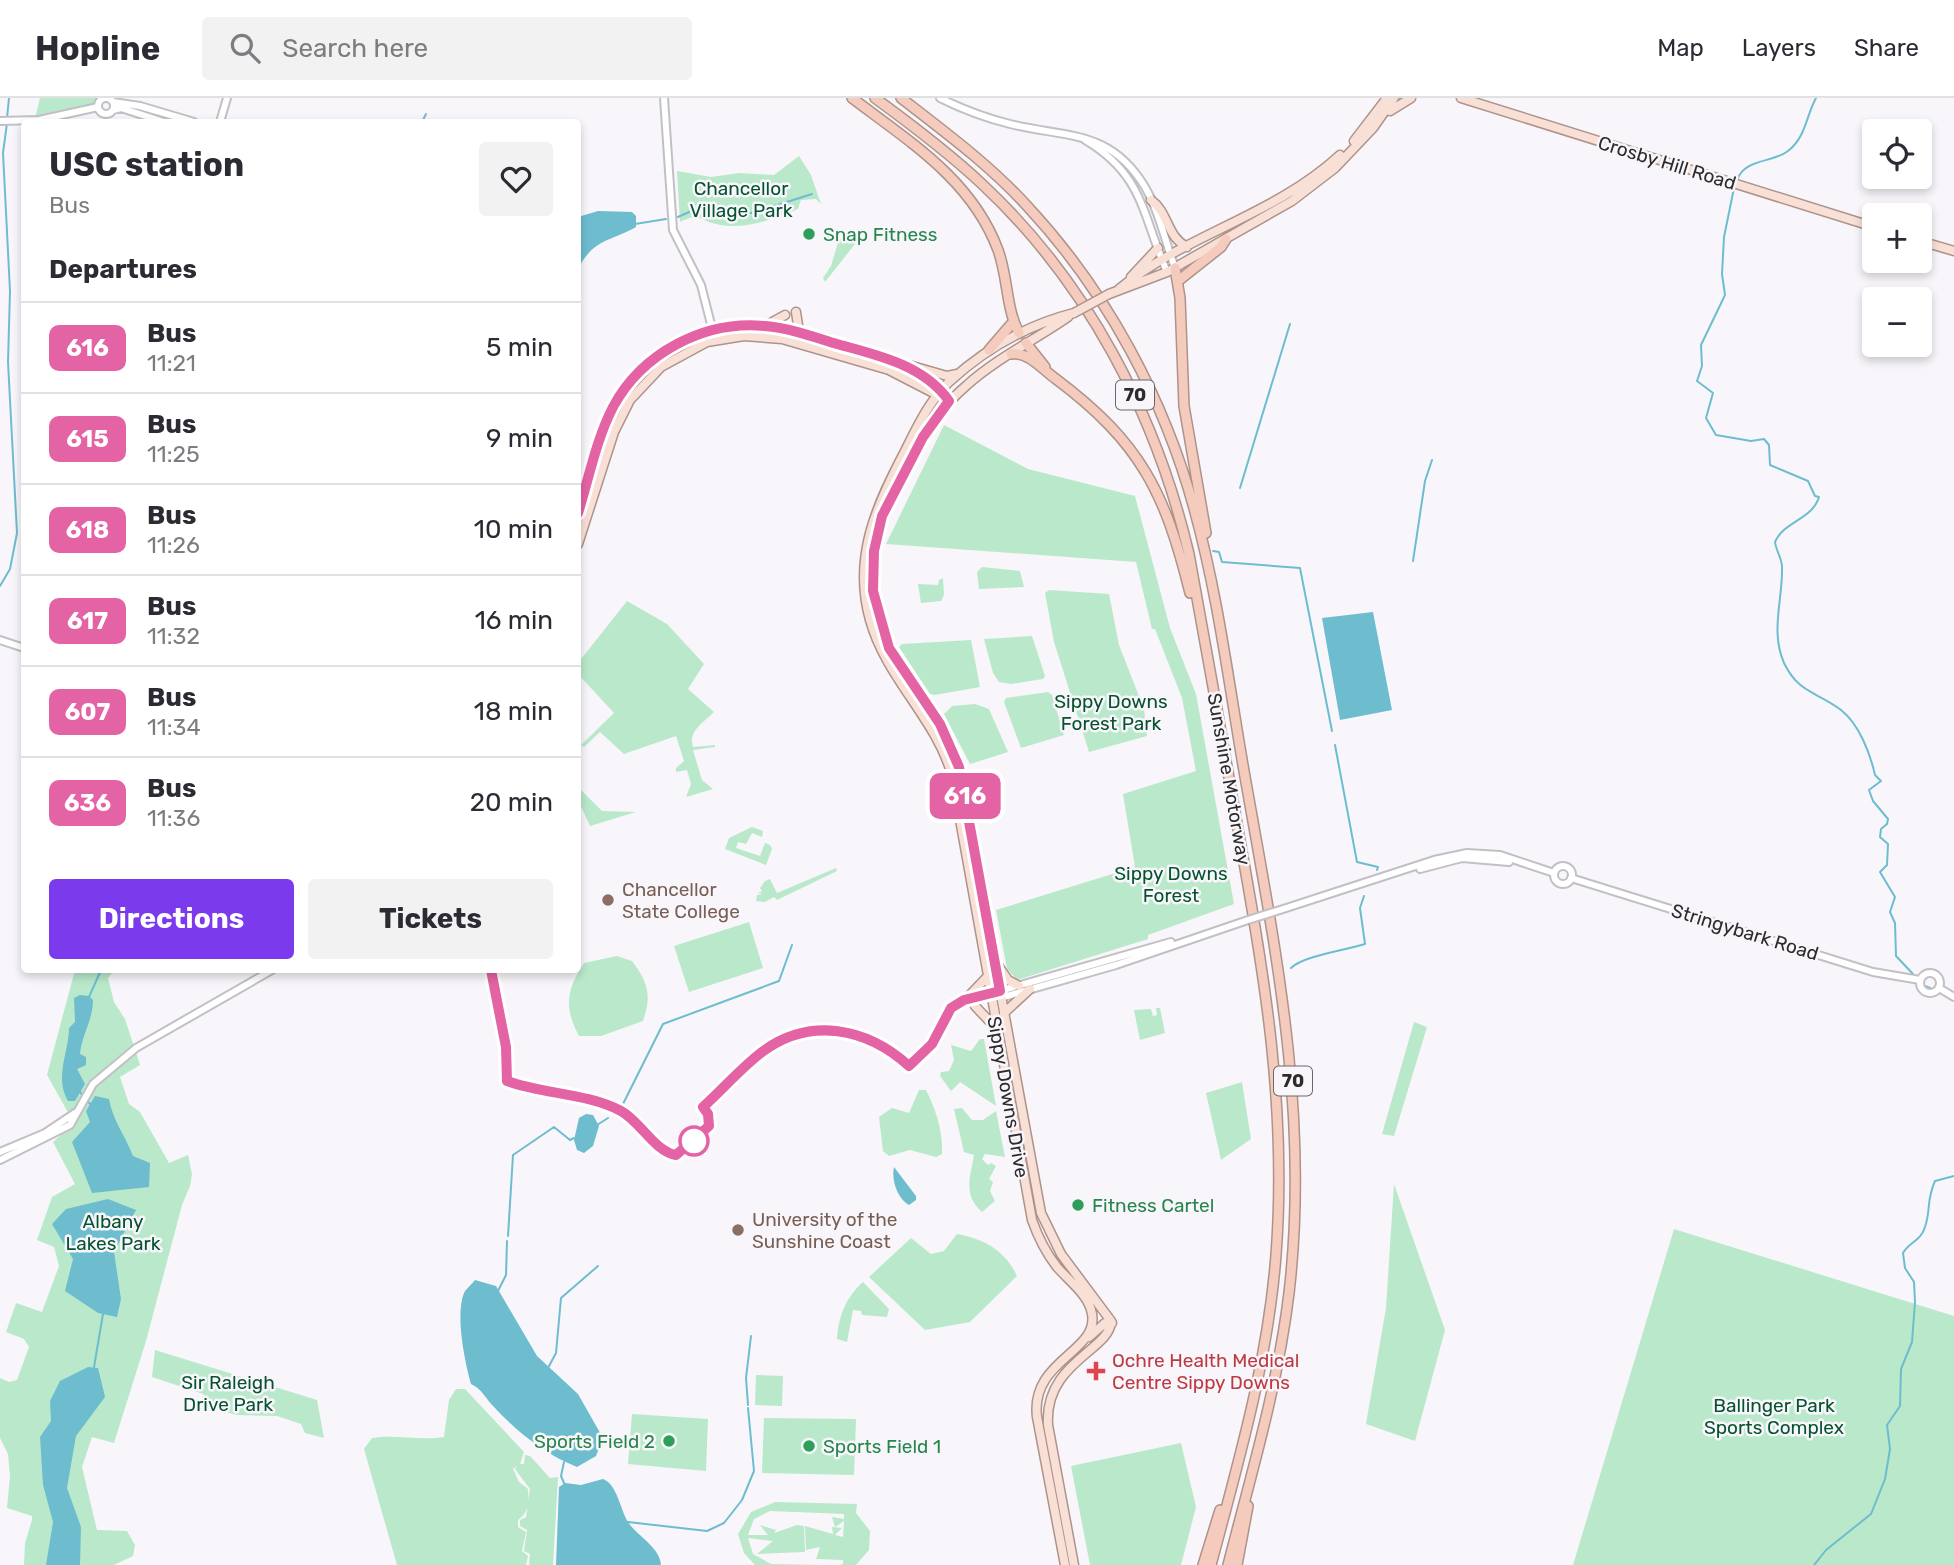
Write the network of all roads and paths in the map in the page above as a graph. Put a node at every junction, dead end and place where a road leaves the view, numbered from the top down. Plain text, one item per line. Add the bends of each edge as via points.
1 (227, 98) edge
2 (664, 98) edge
3 (852, 98) edge
4 (875, 98) edge
5 (901, 98) edge
6 (910, 98) edge
7 (940, 98) edge
8 (1387, 98) edge
9 (1394, 98) edge
10 (1411, 98) edge
11 (1455, 98) edge
12 (1463, 98) edge
13 (113, 106) junction
14 (99, 107) junction
15 (34, 119) edge
16 (155, 119) edge
17 (184, 119) edge
18 (221, 119) edge
19 (21, 120) edge
20 (0, 121) edge
21 (1373, 128) junction
22 (1077, 136) junction
23 (1008, 186) junction
24 (1152, 200) junction
25 (1862, 223) edge
26 (1226, 239) junction
27 (1932, 245) edge
28 (1187, 247) junction
29 (1158, 248) junction
30 (1954, 251) edge
31 (1167, 259) junction
32 (1171, 270) junction
33 (1130, 280) junction
34 (1178, 281) junction
35 (1113, 292) junction
36 (796, 312) dead end
37 (1074, 313) junction
38 (785, 315) dead end
39 (1014, 321) junction
40 (765, 326) junction
41 (713, 330) junction
42 (799, 332) junction
43 (1019, 333) junction
44 (715, 340) junction
45 (1026, 343) junction
46 (989, 350) junction
47 (870, 353) junction
48 (1011, 354) junction
49 (889, 359) junction
50 (867, 363) junction
51 (963, 370) junction
52 (1052, 376) junction
53 (939, 393) junction
54 (949, 401) junction
55 (581, 503) edge
56 (581, 535) edge
57 (869, 550) junction
58 (1220, 636) junction
59 (0, 640) edge
60 (21, 647) edge
61 (1211, 676) junction
62 (1554, 873) junction
63 (1571, 878) junction
64 (1180, 941) junction
65 (995, 961) junction
66 (267, 973) edge
67 (987, 977) junction
68 (1920, 980) junction
69 (1019, 986) junction
70 (1939, 988) junction
71 (1030, 989) junction
72 (1001, 994) junction
73 (1954, 996) edge
74 (990, 997) junction
75 (967, 999) dead end
76 (975, 1006) dead end
77 (1004, 1013) junction
78 (996, 1031) junction
79 (81, 1106) junction
80 (0, 1152) edge
81 (0, 1160) edge
82 (1086, 1299) junction
83 (1112, 1323) junction
84 (1083, 1341) junction
85 (1247, 1430) junction
86 (1249, 1484) junction
87 (1065, 1565) edge
88 (1074, 1565) edge
89 (1203, 1565) edge
90 (1211, 1565) edge
91 (1228, 1565) edge
92 (1237, 1565) edge

1 - 18 street
2 - 41 street via 673,230 701,285
3 - 39 highway via 940,166 967,193 1000,256
4 - 61 highway, Sunshine Motorway / 70 via 1004,206 1056,267 1109,346 1151,432 1171,488 1189,554
5 - 23 highway, Sunshine Motorway / 70
6 - 23 highway via 986,159
7 - 22 street via 1010,124
8 - 28 main road via 1351,145 1286,198
9 - 21 main road
10 - 21 main road
11 - 12 main road, Crosby Hill Road
12 - 25 main road, Crosby Hill Road
13 - 14 street via 106,114
13 - 14 street via 104,99
13 - 16 street
13 - 17 street via 140,106
14 - 15 street
19 - 20 street
21 - 26 main road via 1307,190
22 - 24 street via 1117,153
22 - 29 street via 1108,155 1128,175
23 - 58 highway, Sunshine Motorway / 70 via 1047,228 1094,291 1149,388 1177,453 1194,510
24 - 28 main road via 1160,207 1172,236
24 - 31 street
26 - 32 main road
26 - 34 highway
27 - 30 main road
28 - 31 main road
29 - 31 street
29 - 33 main road
31 - 32 street
31 - 33 main road
32 - 34 highway
32 - 35 main road
33 - 35 main road
34 - 58 highway via 1184,406
35 - 37 main road, bridge
36 - 42 main road
37 - 43 main road, Sippy Downs Drive
37 - 45 main road, Sippy Downs Drive
38 - 40 main road
39 - 43 highway
39 - 46 highway
40 - 41 main road
40 - 42 main road
41 - 44 street
41 - 55 main road via 664,351 621,395 604,429
42 - 47 main road
43 - 45 main road
43 - 46 main road, Sippy Downs Drive
44 - 50 main road via 766,336
44 - 56 main road via 671,359 630,400 614,432
45 - 48 main road, Sippy Downs Drive
45 - 52 highway
46 - 51 main road, Sippy Downs Drive
47 - 49 main road
47 - 50 main road
48 - 52 highway via 1023,354
48 - 54 main road, Sippy Downs Drive
49 - 51 main road via 947,376
49 - 53 main road via 919,374
50 - 53 main road
51 - 53 main road, Sippy Downs Drive
52 - 61 highway via 1119,433 1157,489 1176,535
53 - 54 main road
53 - 57 main road, Sippy Downs Drive via 880,499
54 - 57 main road, Sippy Downs Drive via 895,489
57 - 65 main road, Sippy Downs Drive via 885,637 940,724 959,767
57 - 67 main road, Sippy Downs Drive via 864,591 876,640 935,732 950,769
58 - 86 highway, Sunshine Motorway / 70 via 1284,998 1296,1124 1289,1289 1273,1385
59 - 60 street
61 - 85 highway, Sunshine Motorway / 70 via 1263,968 1279,1107 1274,1278
62 - 63 street via 1559,883
62 - 63 street via 1565,867
62 - 64 street, bridge via 1522,863 1462,858 1395,874
63 - 68 street, Stringybark Road via 1873,972
64 - 69 street
64 - 71 street via 1151,954
65 - 69 main road via 1008,980
65 - 72 main road, Sippy Downs Drive
66 - 79 street via 136,1048 93,1084
67 - 74 main road, Sippy Downs Drive
67 - 75 main road
68 - 70 street via 1927,993
68 - 70 street via 1925,974 1934,974
69 - 72 street
70 - 73 street
71 - 72 street
71 - 77 main road
72 - 74 street
72 - 77 main road, Sippy Downs Drive
74 - 78 main road, Sippy Downs Drive
76 - 78 main road
77 - 83 main road, Sippy Downs Drive via 1041,1213 1055,1245
78 - 82 main road, Sippy Downs Drive via 1032,1220 1052,1259
79 - 80 street via 69,1120
79 - 81 street via 64,1129
82 - 83 main road, Sippy Downs Drive
82 - 84 main road via 1093,1323
83 - 84 main road
83 - 88 main road via 1062,1375 1049,1405 1048,1425
84 - 87 main road via 1046,1377 1037,1396
85 - 89 highway via 1241,1434
85 - 90 highway, Sunshine Motorway / 70
86 - 91 highway, Sunshine Motorway / 70
86 - 92 highway via 1251,1495

